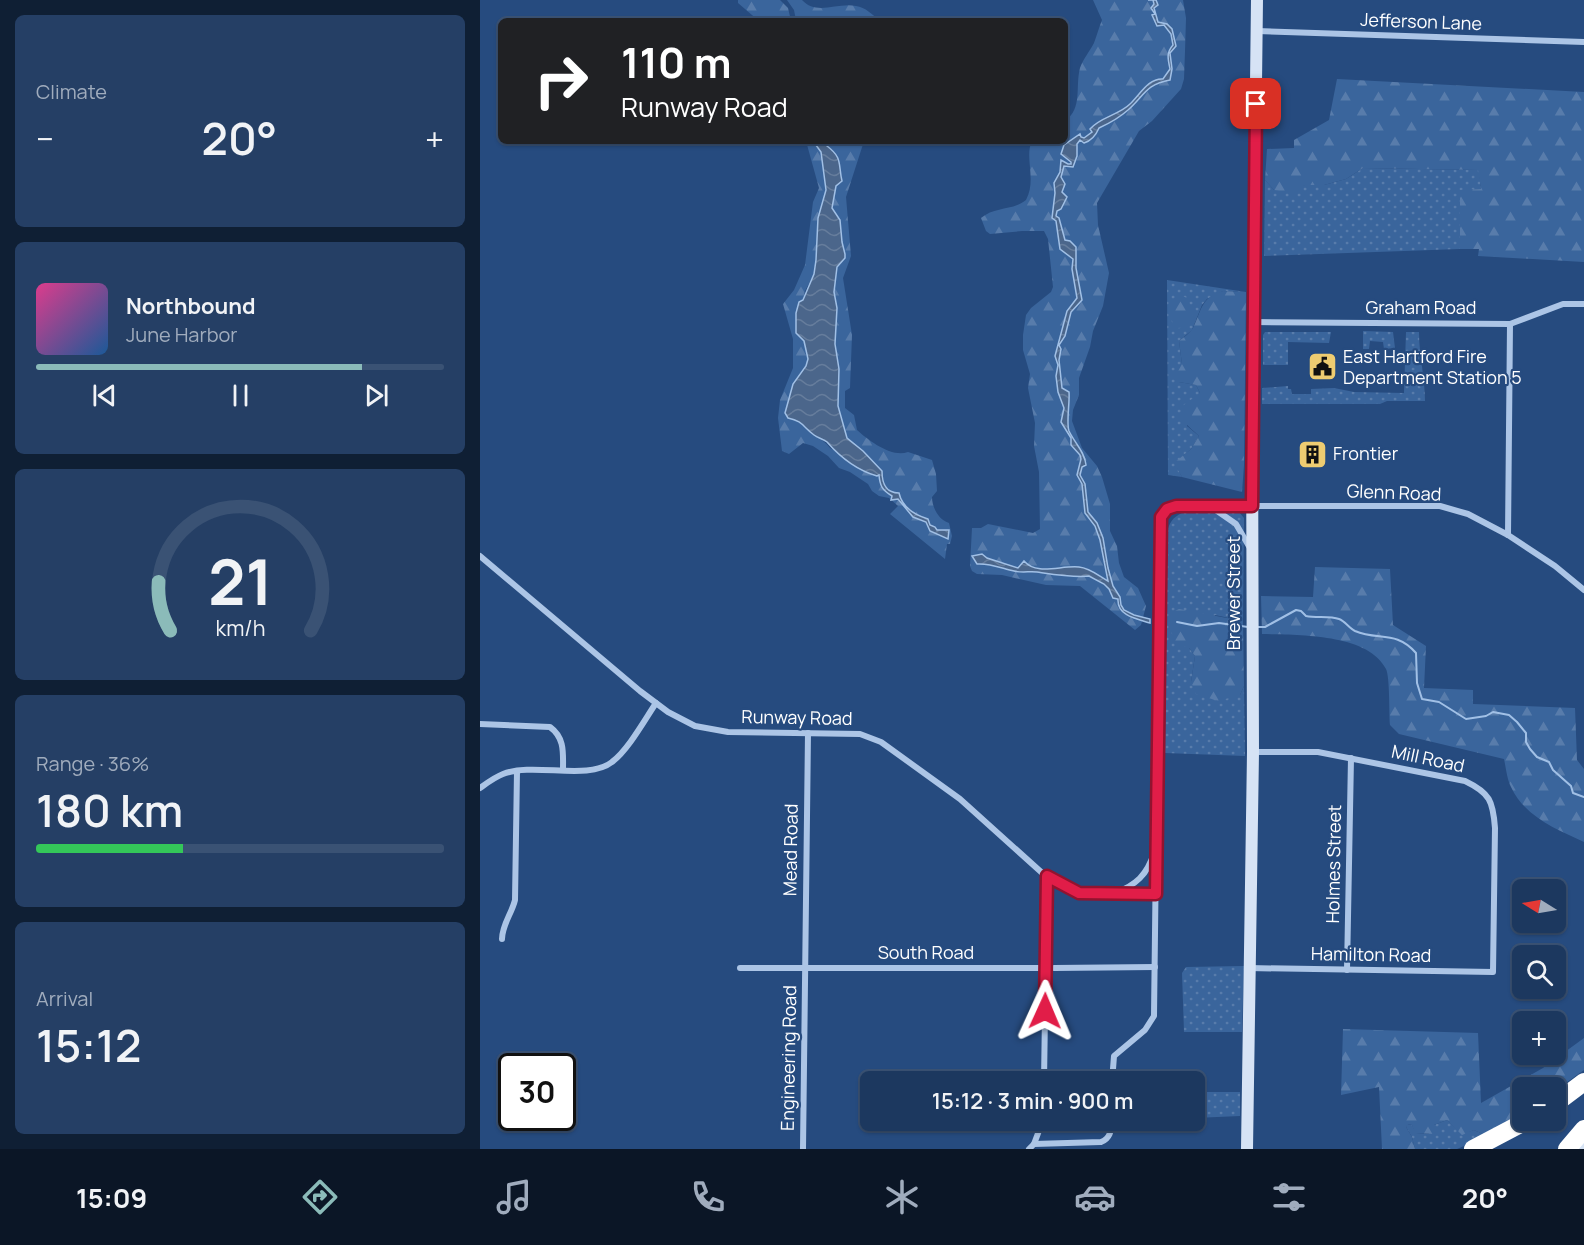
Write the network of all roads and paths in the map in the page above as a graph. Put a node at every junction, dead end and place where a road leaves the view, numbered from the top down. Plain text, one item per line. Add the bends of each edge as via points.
1 (1257, 0) edge
2 (1257, 31) junction
3 (1584, 42) edge
4 (1584, 304) edge
5 (1253, 322) junction
6 (1510, 324) junction
7 (1210, 506) junction
8 (1252, 506) junction
9 (1508, 535) junction
10 (1252, 552) junction
11 (480, 556) edge
12 (1584, 590) edge
13 (656, 703) junction
14 (480, 724) edge
15 (808, 733) junction
16 (1252, 752) junction
17 (1352, 758) junction
18 (563, 770) junction
19 (517, 771) junction
20 (480, 788) edge
21 (1156, 847) junction
22 (1047, 876) junction
23 (1156, 894) junction
24 (1112, 895) junction
25 (502, 939) dead end
26 (740, 968) dead end
27 (805, 968) junction
28 (1046, 968) junction
29 (1054, 968) dead end
30 (1155, 968) junction
31 (1249, 968) junction
32 (1347, 970) junction
33 (1492, 972) joint
34 (1044, 1071) edge
35 (1113, 1071) edge
36 (1584, 1082) edge
37 (1566, 1096) edge
38 (1512, 1128) edge
39 (1039, 1131) edge
40 (1110, 1131) edge
41 (1032, 1147) edge
42 (803, 1149) edge
43 (1247, 1149) edge
44 (1473, 1149) edge

1 - 2 main road, Brewer Street
2 - 3 street, Jefferson Lane
2 - 5 main road, Brewer Street
4 - 6 street, Graham Road via 1563,304
5 - 6 street, Graham Road
5 - 8 main road, Brewer Street
6 - 9 street
7 - 8 street, Glenn Road
7 - 10 street via 1236,524
7 - 21 street, Glenn Road via 1171,507 1160,522
8 - 9 street, Glenn Road via 1440,506 1468,514
8 - 10 main road, Brewer Street
9 - 12 street, Glenn Road
10 - 16 main road, Brewer Street
11 - 13 street, Runway Road
13 - 15 street, Runway Road via 695,726 729,732
13 - 18 street via 613,762 598,769
14 - 18 street via 550,727 562,742
15 - 22 street, Runway Road via 860,734 881,742 960,799
15 - 27 street, Mead Road
16 - 17 street, Mill Road via 1318,752
16 - 31 main road, Brewer Street
17 - 32 street, Holmes Street
17 - 33 street, Mill Road via 1465,781 1489,797 1495,828
18 - 19 street
19 - 20 street via 502,774
19 - 25 street via 515,900
21 - 23 street
21 - 24 street via 1141,879
22 - 24 street, Runway Road via 1079,893
22 - 28 street
23 - 24 street, Runway Road
23 - 30 street
26 - 27 street, South Road
27 - 28 street, South Road
27 - 42 street, Engineering Road
28 - 34 street
29 - 30 street
30 - 35 street via 1154,1016 1114,1056
31 - 32 street, Hamilton Road
31 - 43 main road, Brewer Street
32 - 33 street, Hamilton Road
36 - 37 highway
38 - 44 highway
39 - 41 street
40 - 41 street via 1101,1142

